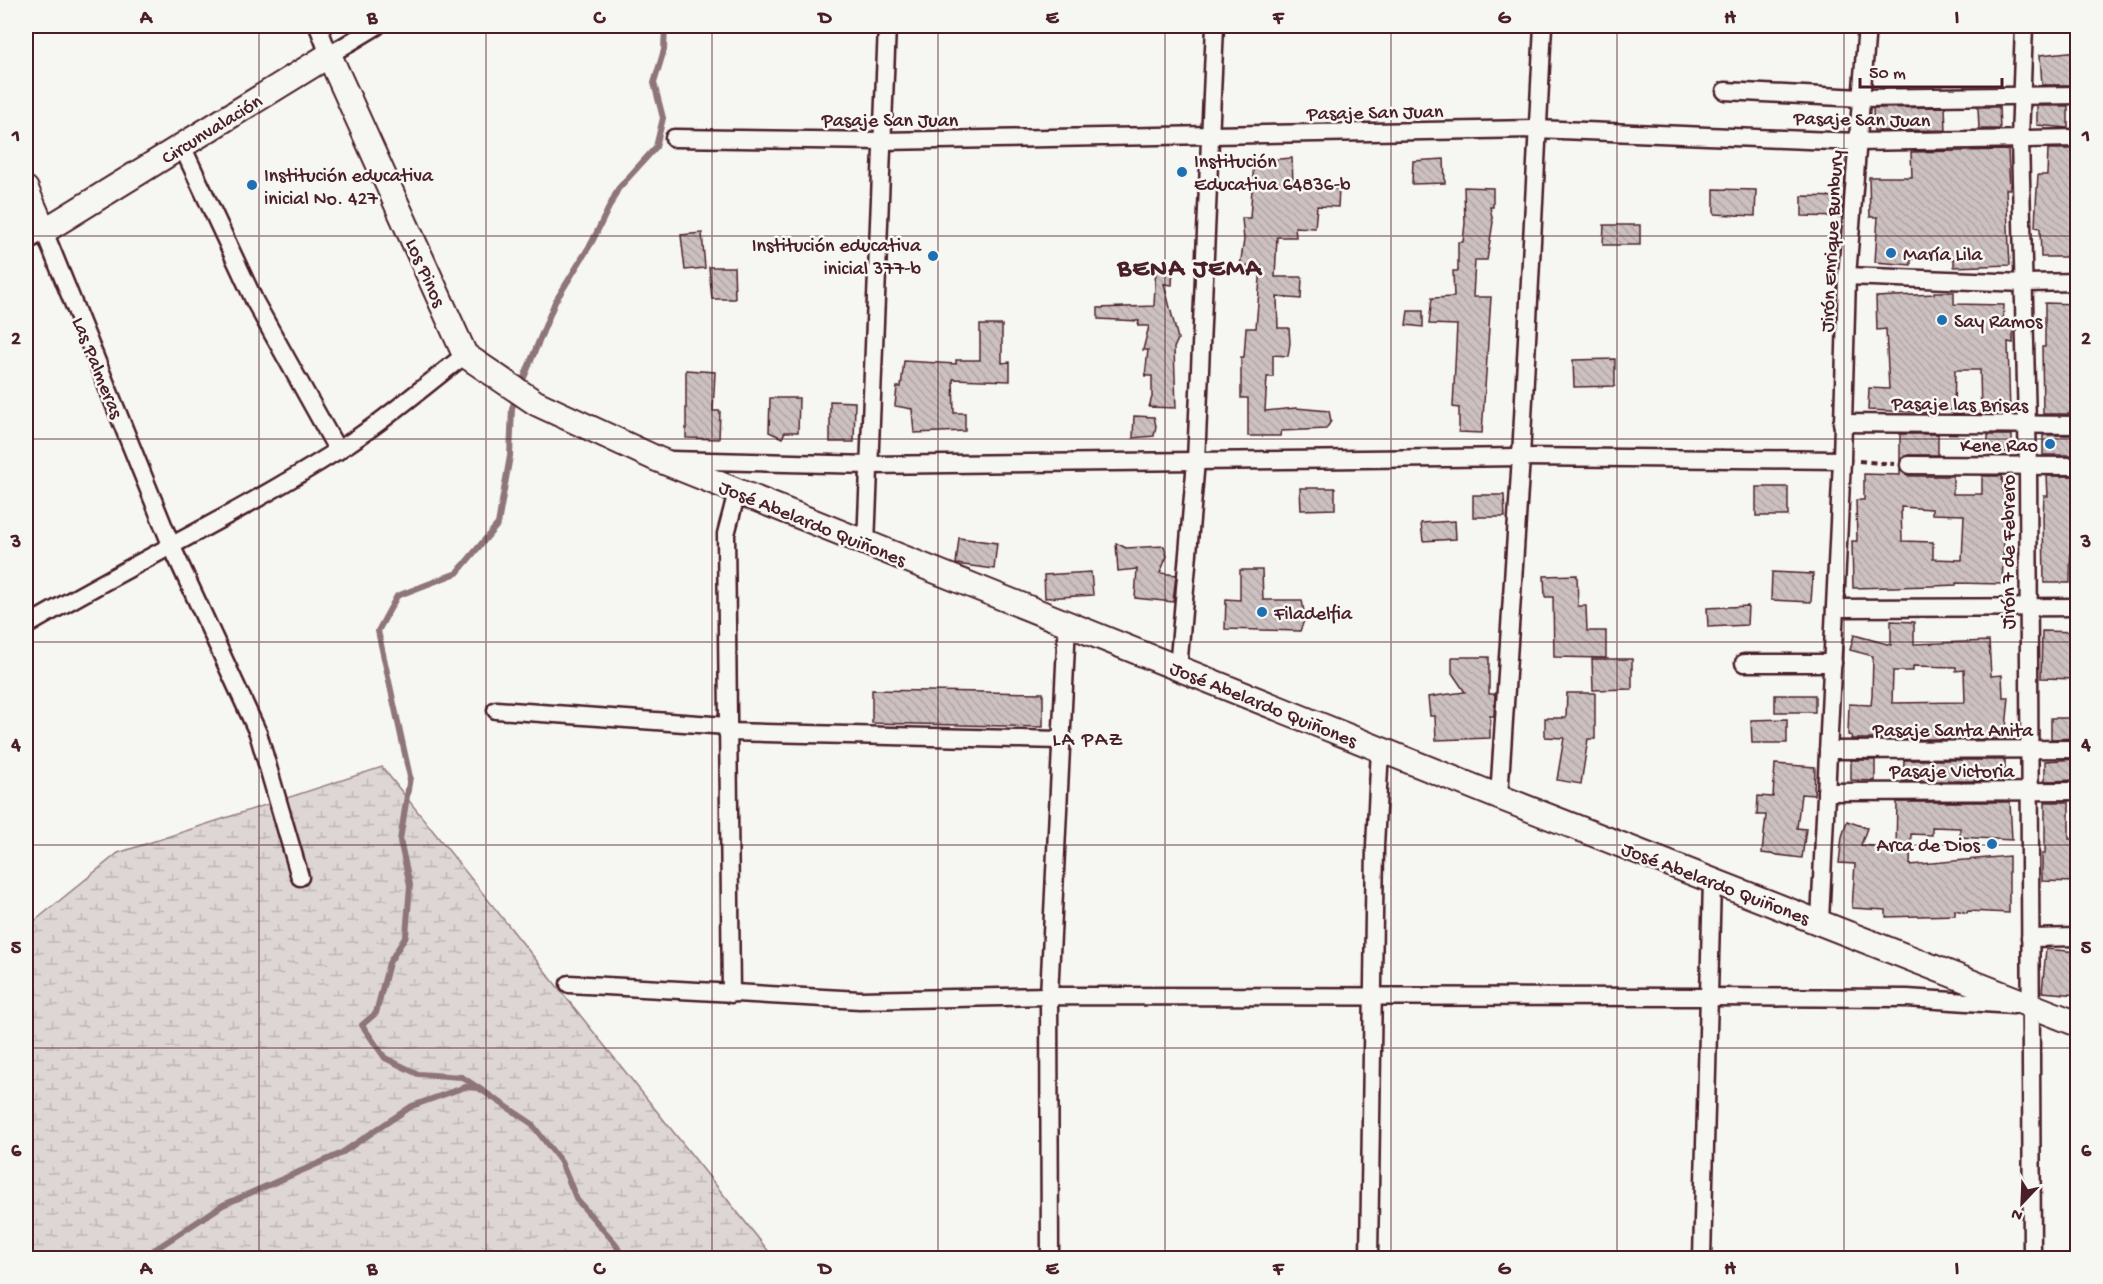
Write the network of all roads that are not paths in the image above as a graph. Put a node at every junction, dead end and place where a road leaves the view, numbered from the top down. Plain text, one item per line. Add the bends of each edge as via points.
1 (318, 26) edge
2 (377, 26) edge
3 (887, 26) edge
4 (1215, 26) edge
5 (1543, 26) edge
6 (1867, 26) edge
7 (2024, 26) edge
8 (329, 56) junction
9 (1725, 92) dead end
10 (2078, 95) edge
11 (2022, 96) junction
12 (1861, 98) junction
13 (1536, 129) junction
14 (1209, 136) junction
15 (674, 138) dead end
16 (2078, 138) edge
17 (2020, 139) junction
18 (882, 141) junction
19 (1857, 142) junction
20 (182, 146) junction
21 (26, 189) edge
22 (35, 236) edge
23 (1847, 276) junction
24 (2078, 282) edge
25 (2024, 283) junction
26 (465, 355) junction
27 (1842, 423) junction
28 (2026, 425) junction
29 (2078, 425) edge
30 (338, 451) junction
31 (1521, 457) junction
32 (657, 459) junction
33 (1842, 460) junction
34 (1196, 461) junction
35 (870, 465) junction
36 (1909, 465) road end
37 (2028, 466) junction
38 (2078, 466) edge
39 (737, 492) junction
40 (866, 544) junction
41 (172, 547) junction
42 (2029, 607) junction
43 (2078, 607) edge
44 (1835, 608) junction
45 (1067, 624) junction
46 (26, 626) edge
47 (1744, 663) dead end
48 (1833, 663) junction
49 (1178, 669) junction
50 (496, 710) dead end
51 (727, 729) junction
52 (1060, 740) junction
53 (1380, 749) junction
54 (2078, 749) edge
55 (1828, 750) junction
56 (2029, 750) junction
57 (2029, 790) junction
58 (2078, 791) edge
59 (1826, 792) junction
60 (1499, 797) junction
61 (300, 877) dead end
62 (1712, 882) junction
63 (1820, 921) junction
64 (2030, 938) junction
65 (2078, 938) edge
66 (569, 984) dead end
67 (731, 994) junction
68 (1049, 996) junction
69 (1708, 997) junction
70 (1373, 998) junction
71 (2032, 1006) junction
72 (2078, 1024) edge
73 (1050, 1258) edge
74 (1369, 1258) edge
75 (1702, 1258) edge
76 (2032, 1258) edge

1 - 8 street, Los Pinos
2 - 8 street, Circunvalación
3 - 18 street
4 - 14 street
5 - 13 street
6 - 12 street, Jirón Enrique Bunbury
7 - 11 street, Jirón 7 de Febrero
8 - 20 street, Circunvalación
8 - 26 street, Los Pinos
9 - 12 street
10 - 11 street
11 - 12 street
11 - 17 street, Jirón 7 de Febrero
12 - 19 street, Jirón Enrique Bunbury
13 - 14 street, Pasaje San Juan
13 - 19 street, Pasaje San Juan
13 - 31 street
14 - 18 street, Pasaje San Juan
14 - 34 street
15 - 18 street, Pasaje San Juan
16 - 17 street, Pasaje San Juan
17 - 19 street, Pasaje San Juan
17 - 25 street, Jirón 7 de Febrero
18 - 35 street
19 - 23 street, Jirón Enrique Bunbury
20 - 22 street, Circunvalación
20 - 30 street via 255,302
21 - 22 street, Las Palmeras
22 - 41 street, Las Palmeras
23 - 25 street
23 - 27 street, Jirón Enrique Bunbury
24 - 25 street
25 - 28 street, Jirón 7 de Febrero
26 - 30 street
26 - 32 street, José Abelardo Quiñones via 536,402
27 - 28 street, Pasaje las Brisas
27 - 33 street, Jirón Enrique Bunbury
28 - 29 street, Pasaje las Brisas
28 - 37 street, Jirón 7 de Febrero
30 - 41 street
31 - 33 street
31 - 34 street
31 - 60 street
32 - 35 street
32 - 39 street, José Abelardo Quiñones
33 - 44 street, Jirón Enrique Bunbury
34 - 35 street
34 - 49 street
35 - 40 street
36 - 37 street
37 - 38 street
37 - 42 street, Jirón 7 de Febrero
39 - 40 street, José Abelardo Quiñones
39 - 51 street via 726,534
40 - 45 street, José Abelardo Quiñones
41 - 46 street
41 - 61 street, Las Palmeras via 258,733
42 - 43 street
42 - 44 street
42 - 56 street, Jirón 7 de Febrero
44 - 48 street, Jirón Enrique Bunbury
45 - 49 street, José Abelardo Quiñones
45 - 52 street
47 - 48 street
48 - 55 street, Jirón Enrique Bunbury
49 - 53 street, José Abelardo Quiñones
50 - 51 street
51 - 52 street
51 - 67 street
52 - 68 street
53 - 60 street, José Abelardo Quiñones
53 - 70 street
54 - 56 street, Pasaje Santa Anita
55 - 56 street, Pasaje Santa Anita
55 - 59 street, Jirón Enrique Bunbury
56 - 57 street, Jirón 7 de Febrero
57 - 58 street, Pasaje Victoria
57 - 59 street, Pasaje Victoria
57 - 64 street, Jirón 7 de Febrero
59 - 63 street, Jirón Enrique Bunbury
60 - 62 street, José Abelardo Quiñones
62 - 63 street, José Abelardo Quiñones
62 - 69 street
63 - 71 street, José Abelardo Quiñones
64 - 65 street
64 - 71 street, Jirón 7 de Febrero
66 - 67 street
67 - 68 street via 860,1000
68 - 70 street
68 - 73 street
69 - 70 street
69 - 71 street via 1907,998
69 - 75 street
70 - 74 street
71 - 72 street, José Abelardo Quiñones
71 - 76 street, Jirón 7 de Febrero

